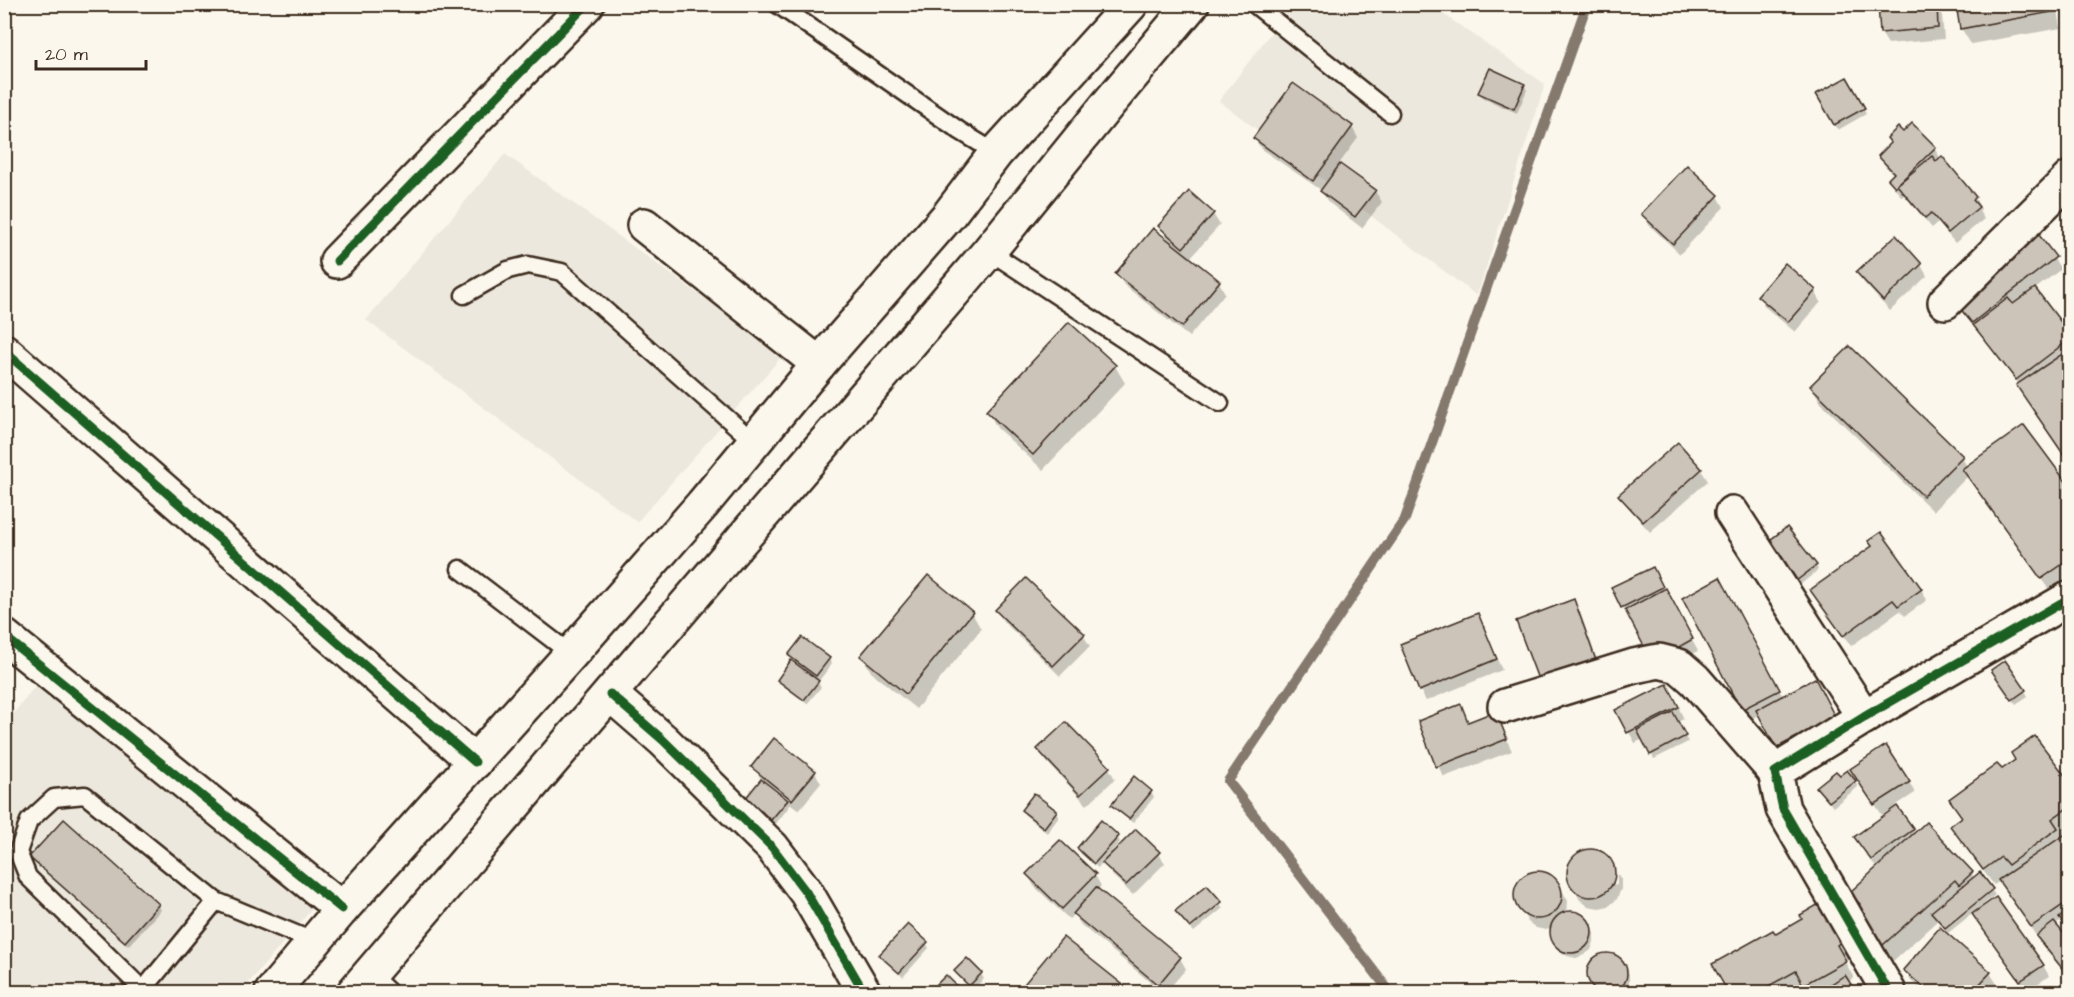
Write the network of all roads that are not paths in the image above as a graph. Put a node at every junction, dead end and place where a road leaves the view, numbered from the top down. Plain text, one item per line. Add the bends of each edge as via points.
1 (587, 4) edge
2 (777, 4) edge
3 (1131, 4) edge
4 (1192, 4) edge
5 (1254, 4) edge
6 (1390, 113) dead end
7 (996, 153) junction
8 (2070, 177) edge
9 (644, 225) dead end
10 (989, 251) junction
11 (337, 261) dead end
12 (464, 295) dead end
13 (1946, 302) dead end
14 (4, 351) edge
15 (819, 364) junction
16 (1220, 403) dead end
17 (754, 442) junction
18 (1732, 513) dead end
19 (460, 569) dead end
20 (2070, 598) edge
21 (4, 636) edge
22 (572, 654) junction
23 (610, 694) junction
24 (1505, 706) dead end
25 (1864, 717) junction
26 (475, 762) junction
27 (1775, 772) junction
28 (216, 901) junction
29 (342, 909) junction
30 (315, 942) junction
31 (371, 986) edge
32 (144, 991) edge
33 (272, 993) edge
34 (864, 993) edge
35 (1889, 993) edge

1 - 11 street
2 - 7 lane
3 - 7 street
4 - 10 street
5 - 6 lane
7 - 15 street via 948,216
8 - 13 street
9 - 15 street
10 - 16 lane
10 - 23 street
12 - 17 lane via 508,270 528,265 562,272
14 - 26 street
15 - 17 street
17 - 22 street
18 - 25 street
19 - 22 lane
20 - 25 street
21 - 29 street
22 - 26 street
23 - 31 street
23 - 34 street via 772,847 806,892
24 - 27 street via 1659,661 1678,666 1695,680
25 - 27 street
26 - 29 street
27 - 35 street via 1783,809
28 - 30 lane
28 - 32 lane
28 - 32 lane via 85,795 54,798 29,820 18,852 28,876
29 - 30 street
30 - 33 street

